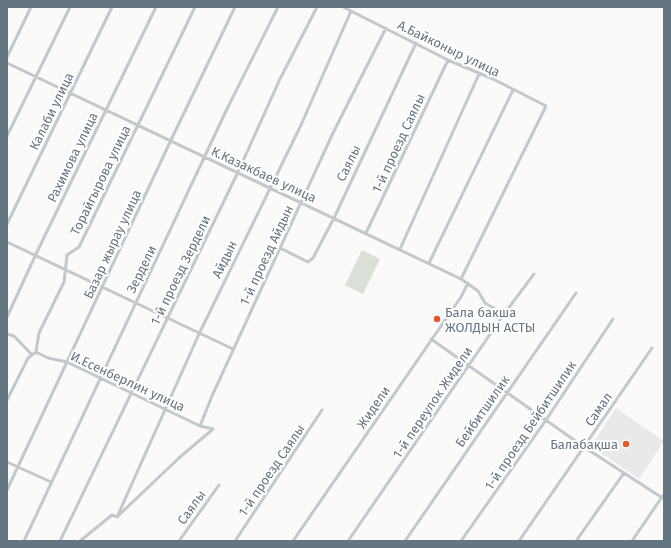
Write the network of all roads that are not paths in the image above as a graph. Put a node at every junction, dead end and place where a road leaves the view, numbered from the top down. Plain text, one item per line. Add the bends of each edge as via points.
1 (31, 7) edge
2 (70, 7) edge
3 (112, 7) edge
4 (156, 7) edge
5 (195, 7) edge
6 (235, 7) edge
7 (278, 7) edge
8 (317, 7) edge
9 (344, 7) edge
10 (352, 11) junction
11 (386, 28) junction
12 (416, 43) junction
13 (7, 57) edge
14 (448, 60) junction
15 (7, 63) edge
16 (479, 74) junction
17 (36, 76) junction
18 (513, 90) junction
19 (71, 93) junction
20 (106, 111) junction
21 (138, 125) junction
22 (7, 136) edge
23 (170, 140) junction
24 (205, 157) junction
25 (238, 172) junction
26 (269, 188) junction
27 (302, 203) junction
28 (334, 218) junction
29 (7, 224) edge
30 (366, 234) junction
31 (7, 242) edge
32 (280, 248) junction
33 (400, 250) junction
34 (36, 254) junction
35 (429, 263) junction
36 (66, 272) junction
37 (534, 274) dead end
38 (461, 279) junction
39 (468, 284) junction
40 (103, 288) junction
41 (576, 293) dead end
42 (135, 303) junction
43 (504, 314) junction
44 (7, 317) edge
45 (168, 319) junction
46 (613, 319) dead end
47 (7, 334) edge
48 (199, 334) junction
49 (431, 339) junction
50 (652, 348) dead end
51 (233, 349) junction
52 (36, 352) junction
53 (32, 355) junction
54 (67, 362) junction
55 (469, 365) junction
56 (100, 378) junction
57 (133, 392) junction
58 (508, 392) junction
59 (7, 400) edge
60 (166, 409) junction
61 (322, 410) dead end
62 (546, 420) junction
63 (200, 426) junction
64 (584, 447) junction
65 (7, 462) edge
66 (18, 467) junction
67 (624, 473) junction
68 (50, 482) junction
69 (219, 485) dead end
70 (7, 490) edge
71 (664, 494) edge
72 (663, 498) edge
73 (117, 517) junction
74 (24, 541) edge
75 (60, 541) edge
76 (80, 541) edge
77 (179, 541) edge
78 (235, 541) edge
79 (293, 541) edge
80 (348, 541) edge
81 (405, 541) edge
82 (461, 541) edge
83 (519, 541) edge
84 (576, 541) edge
85 (632, 541) edge

1 - 13 street
2 - 17 street
3 - 19 street, Калаби улица
4 - 20 street, Рахимова улица
5 - 21 street, Торайгырова улица
6 - 23 street, Базар жырау улица
7 - 24 street, Зердели
8 - 25 street, 1-й проезд Зердели via 280,78
9 - 10 street, А.Байконыр улица
10 - 11 street, А.Байконыр улица
10 - 26 street, Айдын
11 - 12 street, А.Байконыр улица
11 - 27 street, 1-й проезд Айдын via 333,133
12 - 14 street, А.Байконыр улица
12 - 28 street, Саялы
14 - 16 street, А.Байконыр улица
14 - 30 street, 1-й проезд Саялы
15 - 17 street, К.Казакбаев улица
16 - 18 street, А.Байконыр улица
16 - 33 street
17 - 19 street, К.Казакбаев улица
17 - 22 street
18 - 35 street
18 - 38 street, А.Байконыр улица via 546,106
19 - 20 street, К.Казакбаев улица
19 - 29 street, Калаби улица
20 - 21 street, К.Казакбаев улица
20 - 34 street, Рахимова улица
21 - 23 street, К.Казакбаев улица
21 - 36 street, Торайгырова улица via 79,247 67,255
23 - 24 street, К.Казакбаев улица
23 - 40 street, Базар жырау улица
24 - 25 street, К.Казакбаев улица
24 - 42 street, Зердели
25 - 26 street, К.Казакбаев улица
25 - 45 street, 1-й проезд Зердели
26 - 27 street, К.Казакбаев улица
26 - 48 street, Айдын
27 - 28 street, К.Казакбаев улица
27 - 32 street, 1-й проезд Айдын
28 - 30 street, К.Казакбаев улица
28 - 32 street, Саялы via 308,262
30 - 33 street, К.Казакбаев улица
31 - 34 street
32 - 51 street, 1-й проезд Айдын
33 - 35 street, К.Казакбаев улица
34 - 36 street
34 - 44 street, Рахимова улица
35 - 38 street, К.Казакбаев улица
36 - 40 street
36 - 52 street, Торайгырова улица via 64,282 39,333
37 - 43 street, 1-й переулок Жидели
38 - 39 street, К.Казакбаев улица
39 - 43 street, К.Казакбаев улица via 478,291 485,303
39 - 49 street, Жидели
40 - 42 street
40 - 54 street, Базар жырау улица
41 - 58 street, Бейбитшилик
42 - 45 street
42 - 56 street, Зердели
43 - 55 street, 1-й переулок Жидели
45 - 48 street
45 - 57 street, 1-й проезд Зердели
46 - 62 street, 1-й проезд Бейбитшилик
47 - 53 street via 14,336
48 - 51 street
48 - 60 street, Айдын
49 - 55 street
49 - 79 street, Жидели
50 - 64 street, Самал
51 - 63 street, 1-й проезд Айдын
52 - 53 street
52 - 54 street, И.Есенберлин улица via 48,358
53 - 59 street via 28,358
54 - 56 street, И.Есенберлин улица
54 - 66 street, Базар жырау улица
55 - 58 street
55 - 80 street, 1-й переулок Жидели
56 - 57 street, И.Есенберлин улица
56 - 68 street, Зердели
57 - 60 street, И.Есенберлин улица
57 - 75 street, 1-й проезд Зердели
58 - 62 street
58 - 81 street, Бейбитшилик
60 - 63 street, И.Есенберлин улица
60 - 73 street, Айдын
61 - 78 street, 1-й проезд Саялы
62 - 64 street
62 - 82 street, 1-й проезд Бейбитшилик
63 - 73 street, И.Есенберлин улица via 213,429
64 - 67 street
64 - 83 street, Самал
65 - 66 street
66 - 68 street
66 - 70 street, Базар жырау улица
67 - 72 street
67 - 84 street
68 - 74 street, Зердели
69 - 77 street, Саялы
71 - 72 street
72 - 85 street
73 - 76 street via 112,514

